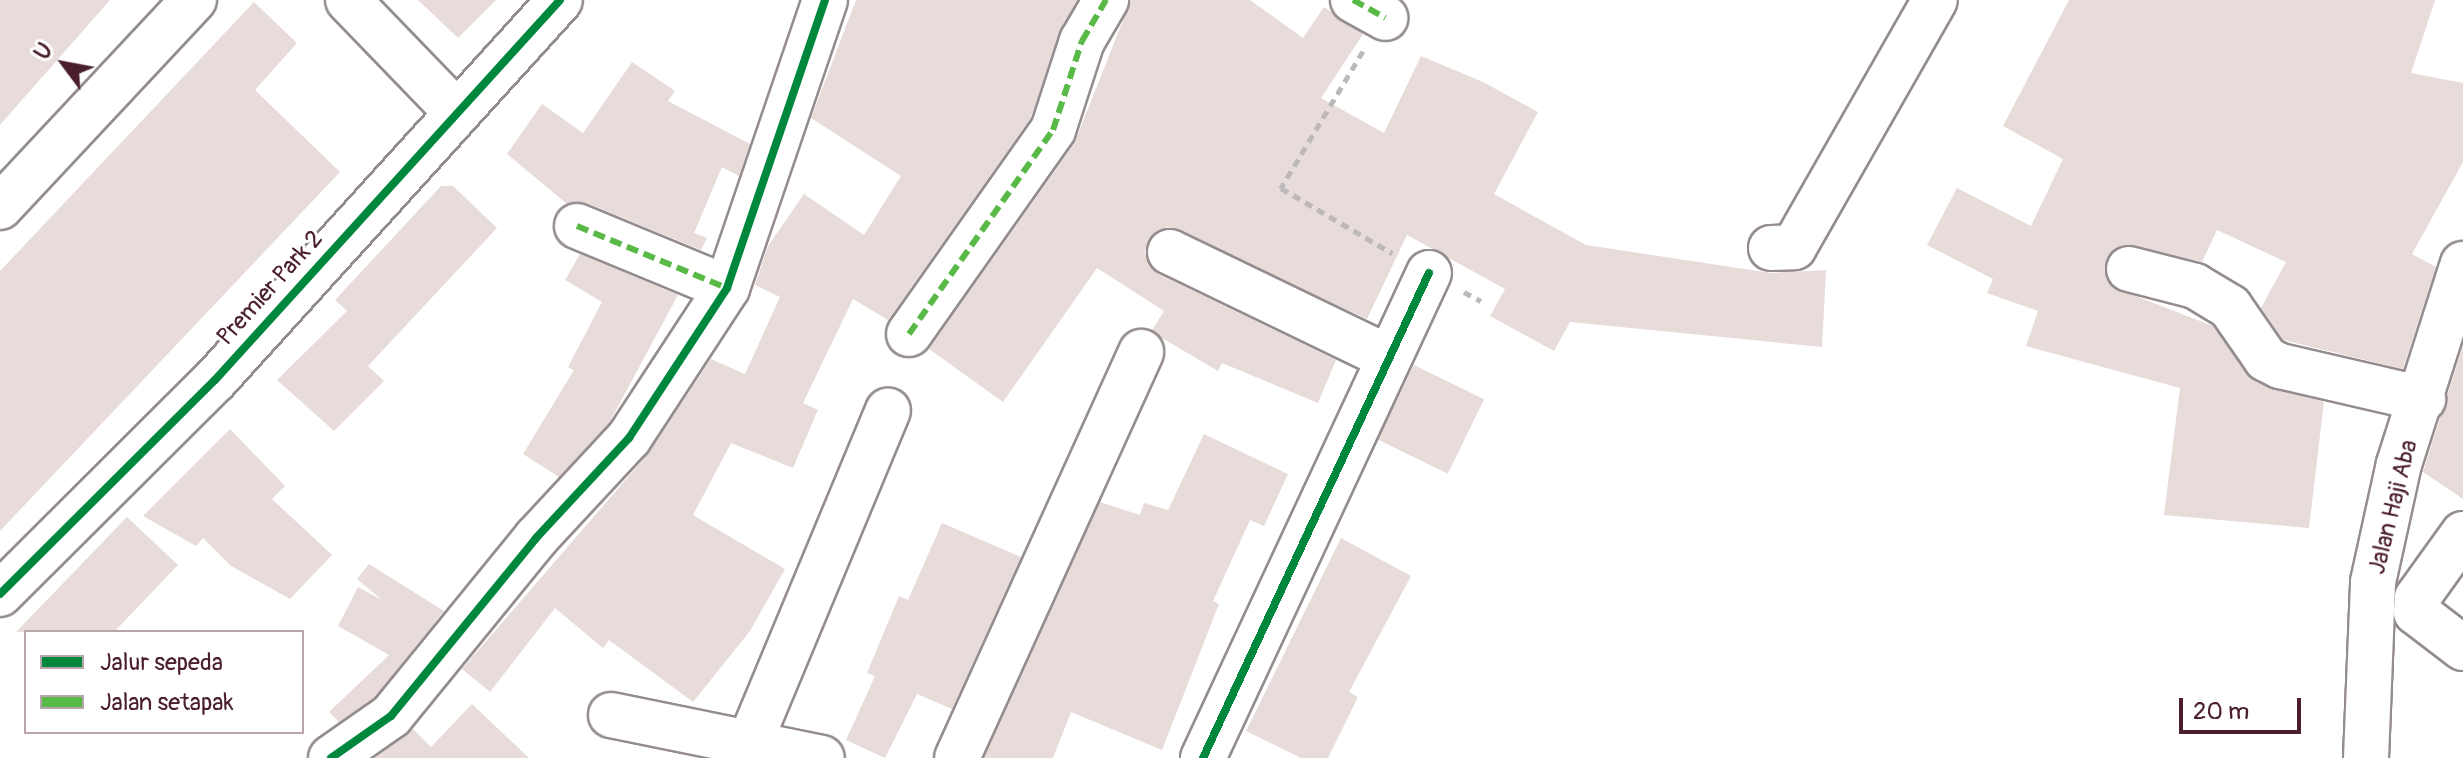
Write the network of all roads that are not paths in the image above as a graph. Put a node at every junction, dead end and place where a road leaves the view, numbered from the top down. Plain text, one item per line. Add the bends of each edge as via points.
1 (194, 0) edge
2 (348, 0) edge
3 (560, 0) edge
4 (825, 0) edge
5 (1106, 0) edge
6 (1935, 0) edge
7 (457, 113) junction
8 (0, 207) edge
9 (577, 226) dead end
10 (1771, 248) dead end
11 (1170, 252) dead end
12 (2463, 264) edge
13 (2129, 269) dead end
14 (1429, 273) road end
15 (727, 288) junction
16 (909, 334) dead end
17 (1141, 352) dead end
18 (1389, 358) junction
19 (2423, 399) junction
20 (888, 411) dead end
21 (2463, 534) edge
22 (0, 594) edge
23 (2463, 648) edge
24 (611, 715) dead end
25 (750, 742) junction
26 (331, 758) edge
27 (822, 758) edge
28 (957, 758) edge
29 (1203, 758) edge
30 (2366, 758) edge

1 - 8 street
2 - 7 street
3 - 7 street, Premier Park 2
4 - 15 street
5 - 16 street via 1082,41 1053,130
6 - 10 street via 1794,247
7 - 22 street, Premier Park 2 via 215,380
9 - 15 street
11 - 18 street
12 - 19 street, Jalan Haji Aba
13 - 19 street via 2195,286 2230,307 2266,359 2280,366
14 - 18 street
15 - 26 street via 629,438 506,573 391,716
17 - 28 street
18 - 29 street
19 - 30 street, Jalan Haji Aba via 2399,464 2373,582
20 - 25 street
21 - 23 street via 2417,598 2416,612
24 - 25 street
25 - 27 street

